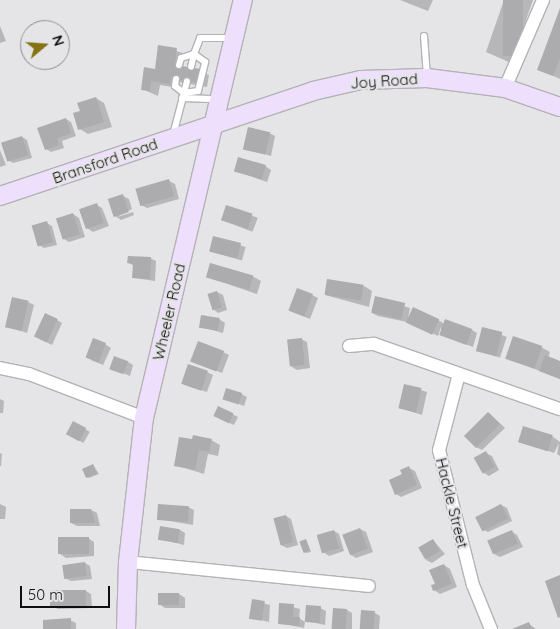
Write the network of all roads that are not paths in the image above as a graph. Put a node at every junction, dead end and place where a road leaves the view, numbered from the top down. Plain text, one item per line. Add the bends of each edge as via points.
1 (243, 0) edge
2 (543, 0) edge
3 (424, 36) dead end
4 (233, 38) junction
5 (194, 54) junction
6 (179, 65) dead end
7 (191, 67) dead end
8 (427, 78) junction
9 (176, 79) dead end
10 (187, 81) dead end
11 (505, 88) junction
12 (183, 96) junction
13 (218, 99) junction
14 (560, 107) edge
15 (211, 127) junction
16 (172, 139) junction
17 (0, 196) edge
18 (349, 346) dead end
19 (0, 368) edge
20 (459, 374) junction
21 (560, 409) edge
22 (144, 418) junction
23 (128, 562) junction
24 (369, 586) dead end
25 (126, 629) edge
26 (491, 629) edge

1 - 4 street, Wheeler Road
2 - 11 street
3 - 8 lane
4 - 5 lane via 200,38
4 - 13 street, Wheeler Road
5 - 6 lane via 181,58
5 - 7 lane
5 - 12 lane via 205,62 198,91
8 - 11 street, Joy Road
8 - 15 street, Joy Road via 361,80 312,91
9 - 12 lane via 174,86
10 - 12 lane
11 - 14 street, Joy Road
12 - 13 lane
12 - 16 lane
13 - 15 street, Wheeler Road
15 - 16 street, Bransford Road
15 - 22 street, Wheeler Road
16 - 17 street, Bransford Road
18 - 20 street via 374,344
19 - 22 street via 29,374
20 - 21 street
20 - 26 street, Hackle Street via 439,450 473,585
22 - 23 street, Wheeler Road
23 - 24 street
23 - 25 street, Wheeler Road

